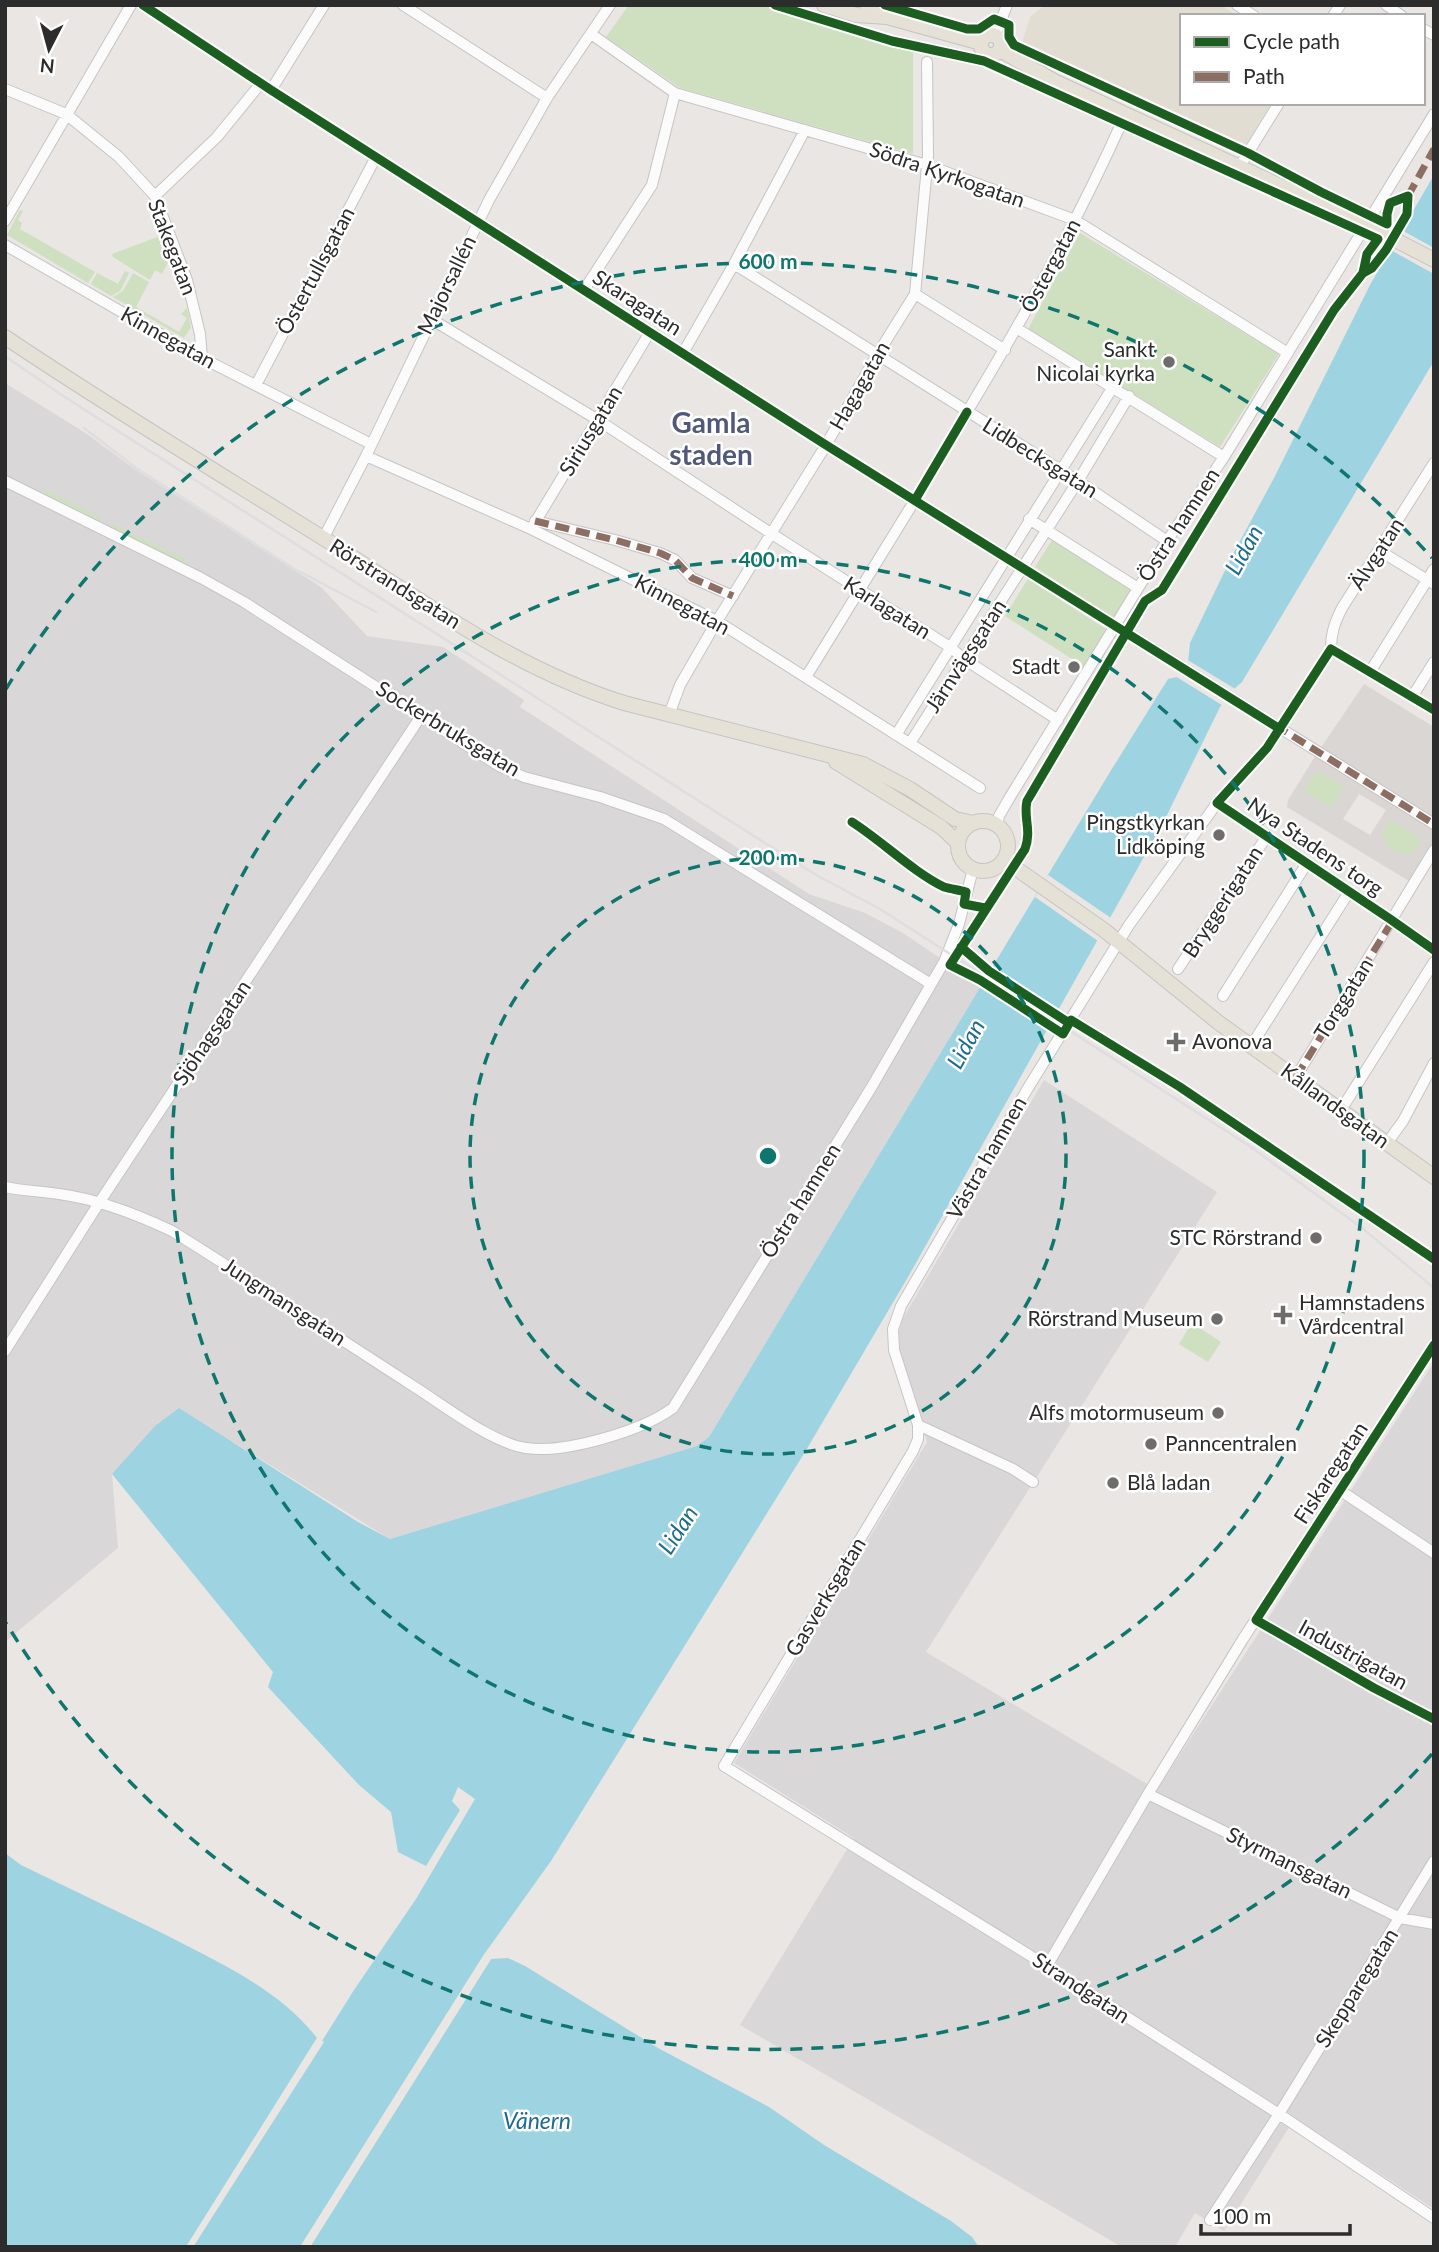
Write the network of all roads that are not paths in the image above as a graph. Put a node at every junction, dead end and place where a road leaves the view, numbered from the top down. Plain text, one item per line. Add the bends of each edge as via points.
1 (131, 5) edge
2 (143, 5) edge
3 (324, 5) edge
4 (402, 5) edge
5 (610, 5) edge
6 (824, 5) edge
7 (867, 5) edge
8 (1007, 5) edge
9 (887, 17) junction
10 (591, 34) junction
11 (998, 43) junction
12 (927, 62) dead end
13 (261, 83) junction
14 (5, 89) edge
15 (271, 90) junction
16 (675, 93) junction
17 (547, 98) junction
18 (1278, 105) edge
19 (66, 114) junction
20 (1434, 114) edge
21 (1125, 115) junction
22 (806, 130) junction
23 (376, 157) junction
24 (927, 164) junction
25 (1240, 166) junction
26 (155, 196) junction
27 (1075, 220) junction
28 (5, 221) edge
29 (478, 221) junction
30 (1366, 225) junction
31 (5, 245) edge
32 (1434, 260) edge
33 (734, 264) junction
34 (584, 290) junction
35 (915, 294) junction
36 (431, 319) junction
37 (1018, 329) junction
38 (650, 332) junction
39 (5, 337) edge
40 (1005, 350) junction
41 (683, 353) junction
42 (1288, 353) junction
43 (877, 355) junction
44 (202, 358) junction
45 (256, 385) junction
46 (1113, 387) junction
47 (1129, 396) junction
48 (967, 412) junction
49 (598, 420) junction
50 (371, 444) junction
51 (826, 445) junction
52 (366, 456) junction
53 (1224, 457) junction
54 (1434, 463) edge
55 (1061, 470) junction
56 (5, 481) edge
57 (1078, 481) junction
58 (915, 500) junction
59 (1029, 519) junction
60 (533, 525) junction
61 (1047, 530) junction
62 (772, 534) junction
63 (323, 539) junction
64 (1167, 541) junction
65 (1380, 551) junction
66 (1006, 558) junction
67 (1023, 568) junction
68 (1434, 569) edge
69 (1430, 582) edge
70 (1138, 588) junction
71 (860, 590) junction
72 (733, 596) junction
73 (717, 621) junction
74 (1114, 626) junction
75 (950, 647) junction
76 (964, 659) junction
77 (1434, 662) edge
78 (1370, 671) junction
79 (806, 677) junction
80 (1412, 696) junction
81 (1434, 710) edge
82 (669, 715) junction
83 (421, 716) junction
84 (1058, 720) junction
85 (896, 735) junction
86 (910, 743) junction
87 (820, 753) junction
88 (980, 788) dead end
89 (1217, 803) joint
90 (974, 823) junction
91 (1434, 824) edge
92 (997, 826) junction
93 (1267, 836) junction
94 (958, 843) junction
95 (1434, 850) edge
96 (1003, 860) junction
97 (1307, 863) junction
98 (973, 869) junction
99 (1349, 892) junction
100 (1393, 920) junction
101 (1119, 942) junction
102 (1434, 950) edge
103 (1434, 962) edge
104 (1178, 970) dead end
105 (931, 984) junction
106 (1223, 996) dead end
107 (1251, 1046) junction
108 (1434, 1063) edge
109 (1296, 1077) junction
110 (1341, 1110) junction
111 (1387, 1143) junction
112 (1434, 1177) edge
113 (5, 1188) edge
114 (99, 1203) junction
115 (1434, 1345) edge
116 (5, 1351) edge
117 (918, 1425) junction
118 (548, 1449) joint
119 (1033, 1482) dead end
120 (1340, 1491) junction
121 (1434, 1553) edge
122 (1256, 1620) junction
123 (1434, 1719) edge
124 (724, 1766) joint
125 (1148, 1794) junction
126 (1434, 1861) edge
127 (1400, 1918) junction
128 (1434, 1924) edge
129 (1047, 1966) junction
130 (1279, 2114) junction
131 (1434, 2218) edge
132 (1210, 2220) dead end

1 - 19 street
2 - 13 street, Skaragatan
3 - 15 street
4 - 17 street
5 - 10 street, Majorsallén
6 - 9 main road via 856,15
7 - 9 main road
8 - 11 street
9 - 11 main road via 981,43 986,54 994,55
10 - 16 street, Södra Kyrkogatan
10 - 17 street, Majorsallén
11 - 21 main road via 1054,81
12 - 24 street, Hagagatan
13 - 15 street, Skaragatan
13 - 26 street via 225,128
14 - 19 street, Stakegatan
15 - 23 street, Skaragatan
16 - 22 street, Södra Kyrkogatan
16 - 34 street via 652,186
17 - 29 street, Majorsallén
18 - 25 street
19 - 26 street, Stakegatan via 119,157
19 - 28 street
20 - 30 street, Östra hamnen
21 - 25 main road
21 - 27 street, Östergatan
22 - 24 street, Södra Kyrkogatan
22 - 33 street
23 - 29 street, Skaragatan
23 - 45 street, Östertullsgatan
24 - 27 street, Södra Kyrkogatan
24 - 35 street, Hagagatan
25 - 30 main road
26 - 44 street, Stakegatan via 187,280
27 - 37 street, Östergatan
27 - 42 street, Södra Kyrkogatan
29 - 34 street, Skaragatan
29 - 36 street, Majorsallén
30 - 32 main road
30 - 42 street, Östra hamnen
31 - 44 street, Kinnegatan
33 - 41 street
33 - 43 street, Lidbecksgatan
34 - 38 street, Skaragatan
35 - 40 street
35 - 43 street, Hagagatan
36 - 49 street, Karlagatan
36 - 50 street, Majorsallén
37 - 40 street, Östergatan
37 - 46 street
38 - 41 street, Skaragatan
38 - 49 street, Siriusgatan
39 - 63 main road, Rörstrandsgatan
40 - 48 street, Östergatan
41 - 51 street, Skaragatan
42 - 53 street, Östra hamnen
43 - 48 street, Lidbecksgatan
43 - 51 street, Hagagatan
44 - 45 street, Kinnegatan
45 - 50 street, Kinnegatan
46 - 47 street
46 - 55 street, Järnvägsgatan
47 - 53 street
47 - 57 street, Järnvägsgatan
48 - 55 street, Lidbecksgatan
49 - 60 street, Siriusgatan
49 - 62 street, Karlagatan
50 - 52 street, Majorsallén
51 - 58 street, Skaragatan
51 - 62 street, Hagagatan
52 - 60 street, Kinnegatan
52 - 63 street, Majorsallén
53 - 64 street, Östra hamnen
54 - 65 street, Älvgatan
55 - 57 street, Lidbecksgatan
55 - 59 street, Järnvägsgatan
56 - 83 street, Sockerbruksgatan via 244,602
57 - 61 street, Järnvägsgatan
57 - 64 street, Lidbecksgatan
58 - 66 street, Skaragatan
58 - 71 street
59 - 61 street
59 - 66 street, Järnvägsgatan
60 - 72 street via 614,540 669,557 692,578
60 - 73 street, Kinnegatan
61 - 67 street, Järnvägsgatan
61 - 70 street
62 - 71 street, Karlagatan
62 - 72 street, Hagagatan
63 - 82 main road, Rörstrandsgatan via 444,616 551,674 587,692
64 - 70 street, Östra hamnen
65 - 69 street
65 - 78 street, Älvgatan via 1332,628 1331,649
66 - 67 street, Skaragatan
66 - 75 street, Järnvägsgatan
67 - 74 street, Skaragatan
67 - 76 street, Järnvägsgatan
68 - 69 street
69 - 78 street
70 - 74 street, Östra hamnen
71 - 75 street, Karlagatan
71 - 79 street
72 - 73 street, Hagagatan
73 - 79 street, Kinnegatan
73 - 82 street, Hagagatan via 680,685
74 - 84 street, Östra hamnen
74 - 91 street, Skaragatan
75 - 76 street, Karlagatan
75 - 85 street, Järnvägsgatan
76 - 84 street, Karlagatan
76 - 86 street, Järnvägsgatan
77 - 80 street
78 - 80 street
79 - 85 street, Kinnegatan
80 - 81 street
82 - 87 main road, Rörstrandsgatan
83 - 105 street, Sockerbruksgatan via 515,774 638,808 682,828
83 - 114 street, Sjöhagsgatan
84 - 92 street, Östra hamnen
85 - 86 street, Kinnegatan
86 - 88 street, Kinnegatan
87 - 90 main road, Rörstrandsgatan via 863,764 955,819
87 - 94 main road, Rörstrandsgatan via 918,812
89 - 93 street, Nya Stadens torg
89 - 101 street, Västra hamnen
90 - 92 main road
90 - 94 main road via 963,831
92 - 96 main road via 1006,838
93 - 97 street, Nya Stadens torg
93 - 104 street, Bryggerigatan
94 - 98 main road via 961,858
95 - 100 street, Torggatan
96 - 98 main road via 990,870
96 - 101 main road, Kållandsgatan
97 - 99 street, Nya Stadens torg
97 - 106 street
98 - 105 street, Östra hamnen via 953,943
99 - 100 street, Nya Stadens torg
99 - 107 street
100 - 102 street, Nya Stadens torg
100 - 109 street, Torggatan
101 - 107 main road, Kållandsgatan
101 - 117 street, Västra hamnen via 901,1306 893,1329 894,1350
103 - 110 street
105 - 118 street, Östra hamnen via 673,1408 634,1429
107 - 109 main road, Kållandsgatan
108 - 111 street
109 - 110 main road, Kållandsgatan
110 - 111 main road, Kållandsgatan
111 - 112 main road, Kållandsgatan
113 - 114 street, Jungmansgatan
114 - 116 street, Sjöhagsgatan
114 - 118 street, Jungmansgatan via 172,1231 493,1436 528,1449
115 - 120 street, Fiskaregatan
117 - 119 street
117 - 124 street, Gasverksgatan via 913,1451
120 - 121 street
120 - 122 street, Fiskaregatan
122 - 123 street, Industrigatan
122 - 125 street, Fiskaregatan
124 - 129 street, Strandgatan
125 - 127 street, Styrmansgatan
125 - 129 street, Fiskaregatan
126 - 127 street, Skepparegatan
127 - 128 street, Styrmansgatan
127 - 130 street, Skepparegatan
129 - 130 street, Strandgatan
130 - 131 street, Strandgatan
130 - 132 street, Skepparegatan

